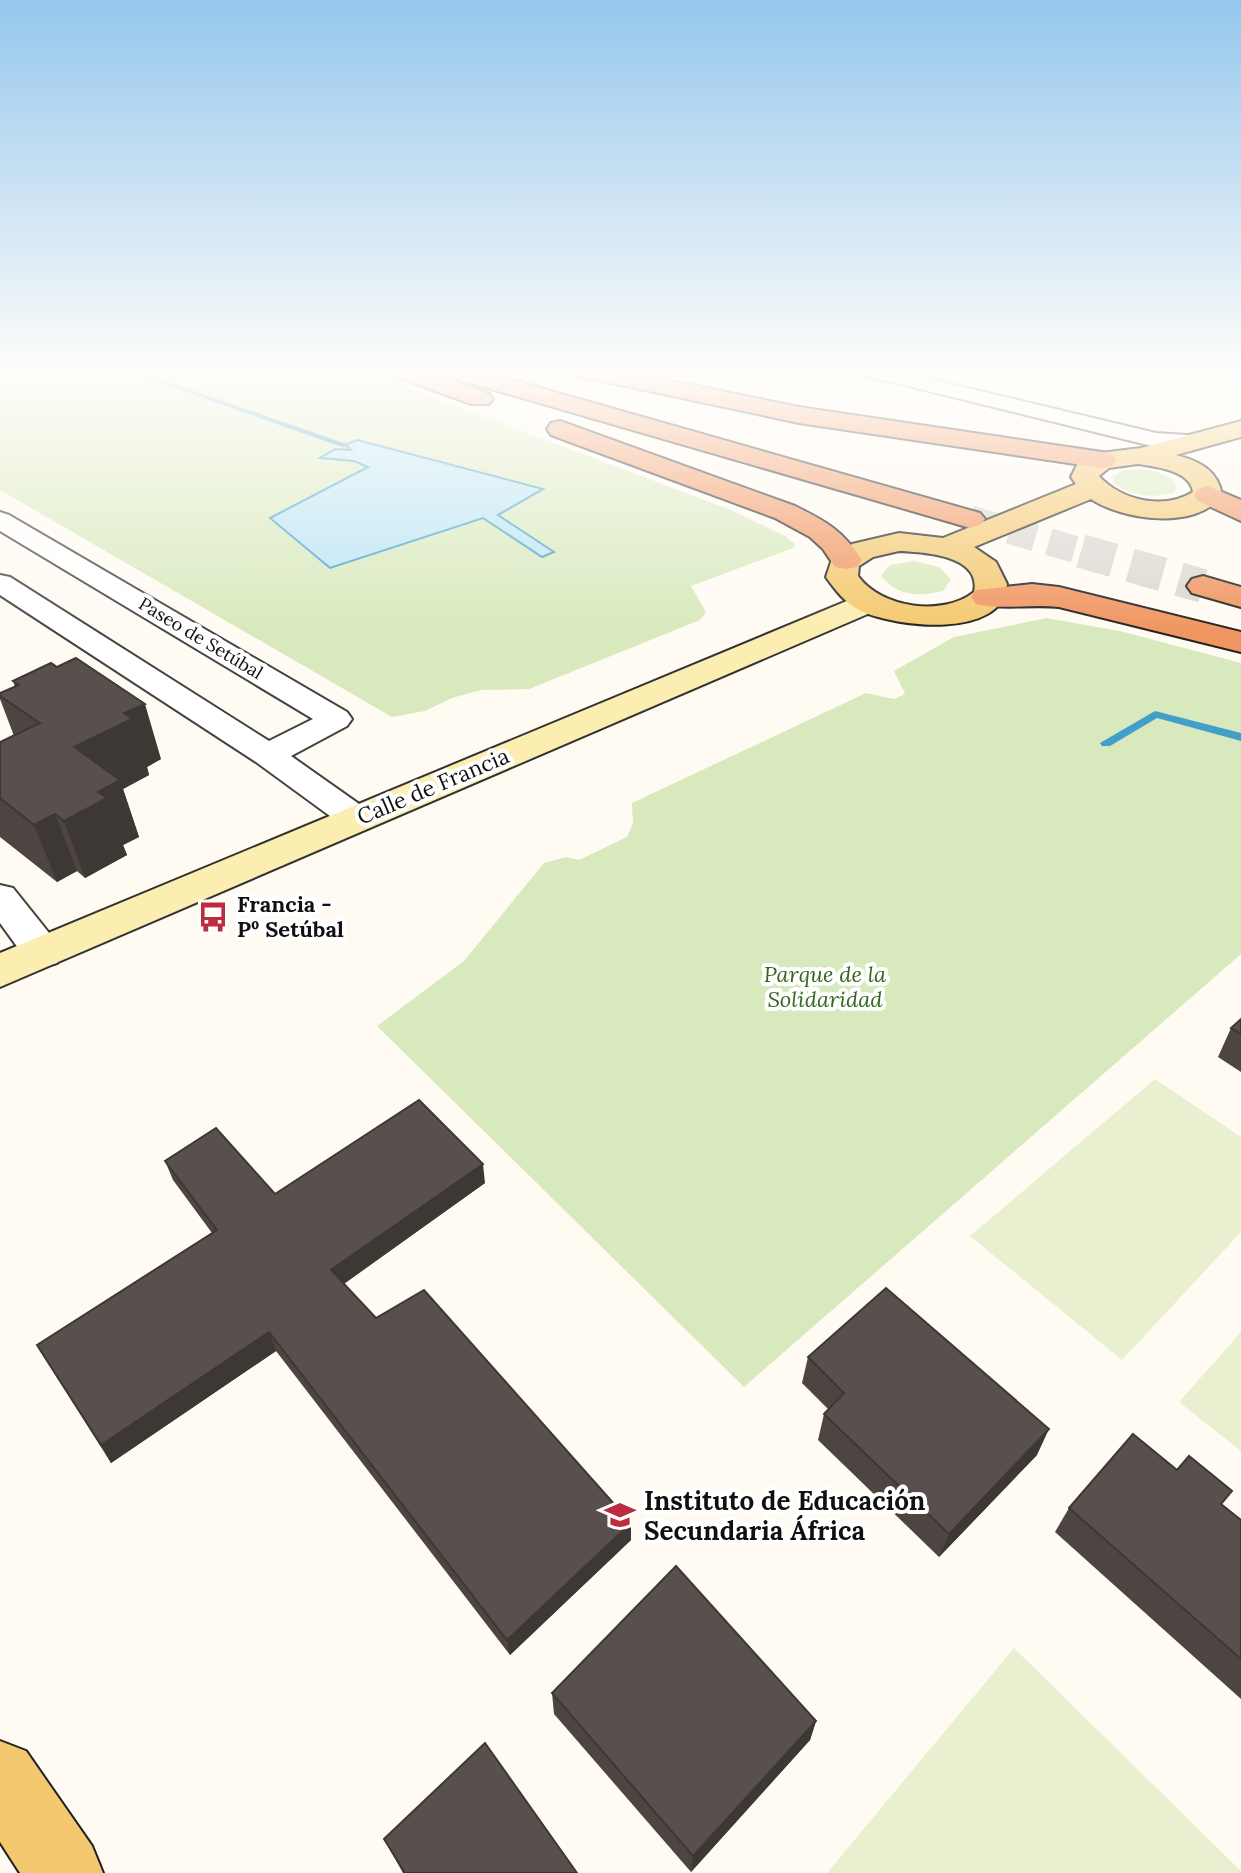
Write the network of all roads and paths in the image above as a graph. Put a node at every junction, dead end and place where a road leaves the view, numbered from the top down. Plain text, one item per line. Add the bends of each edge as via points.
1 (640, 458) edge
2 (759, 458) edge
3 (830, 458) edge
4 (1091, 458) edge
5 (1116, 458) edge
6 (1149, 458) edge
7 (1102, 460) junction
8 (1220, 469) edge
9 (1092, 488) junction
10 (1120, 503) junction
11 (1003, 507) tunnel mouth
12 (1241, 512) edge
13 (970, 519) tunnel mouth
14 (0, 520) edge
15 (945, 548) junction
16 (846, 560) junction
17 (981, 565) junction
18 (0, 583) edge
19 (987, 597) junction
20 (866, 603) junction
21 (1241, 642) edge
22 (268, 755) junction
23 (357, 819) junction
24 (0, 897) edge
25 (43, 953) junction
26 (0, 971) edge
27 (0, 1777) edge
28 (65, 1873) edge

1 - 16 highway via 785,512 821,531
2 - 13 highway
3 - 11 highway
4 - 7 highway
5 - 7 main road
6 - 8 main road
7 - 9 main road via 1089,467 1085,477
8 - 10 main road via 1199,502 1174,508
8 - 12 highway
9 - 10 main road
9 - 15 main road
10 - 17 main road
14 - 22 street, Paseo de Setúbal via 336,719
15 - 16 main road via 877,545
15 - 17 main road
16 - 20 main road via 843,582
17 - 19 main road via 992,587
18 - 22 street
19 - 20 main road via 973,608 921,617
19 - 21 highway via 1059,597
20 - 23 main road, Calle de Francia
22 - 23 street
23 - 25 main road, Calle de Francia
24 - 25 street
25 - 26 main road, Calle de Francia
27 - 28 main road

